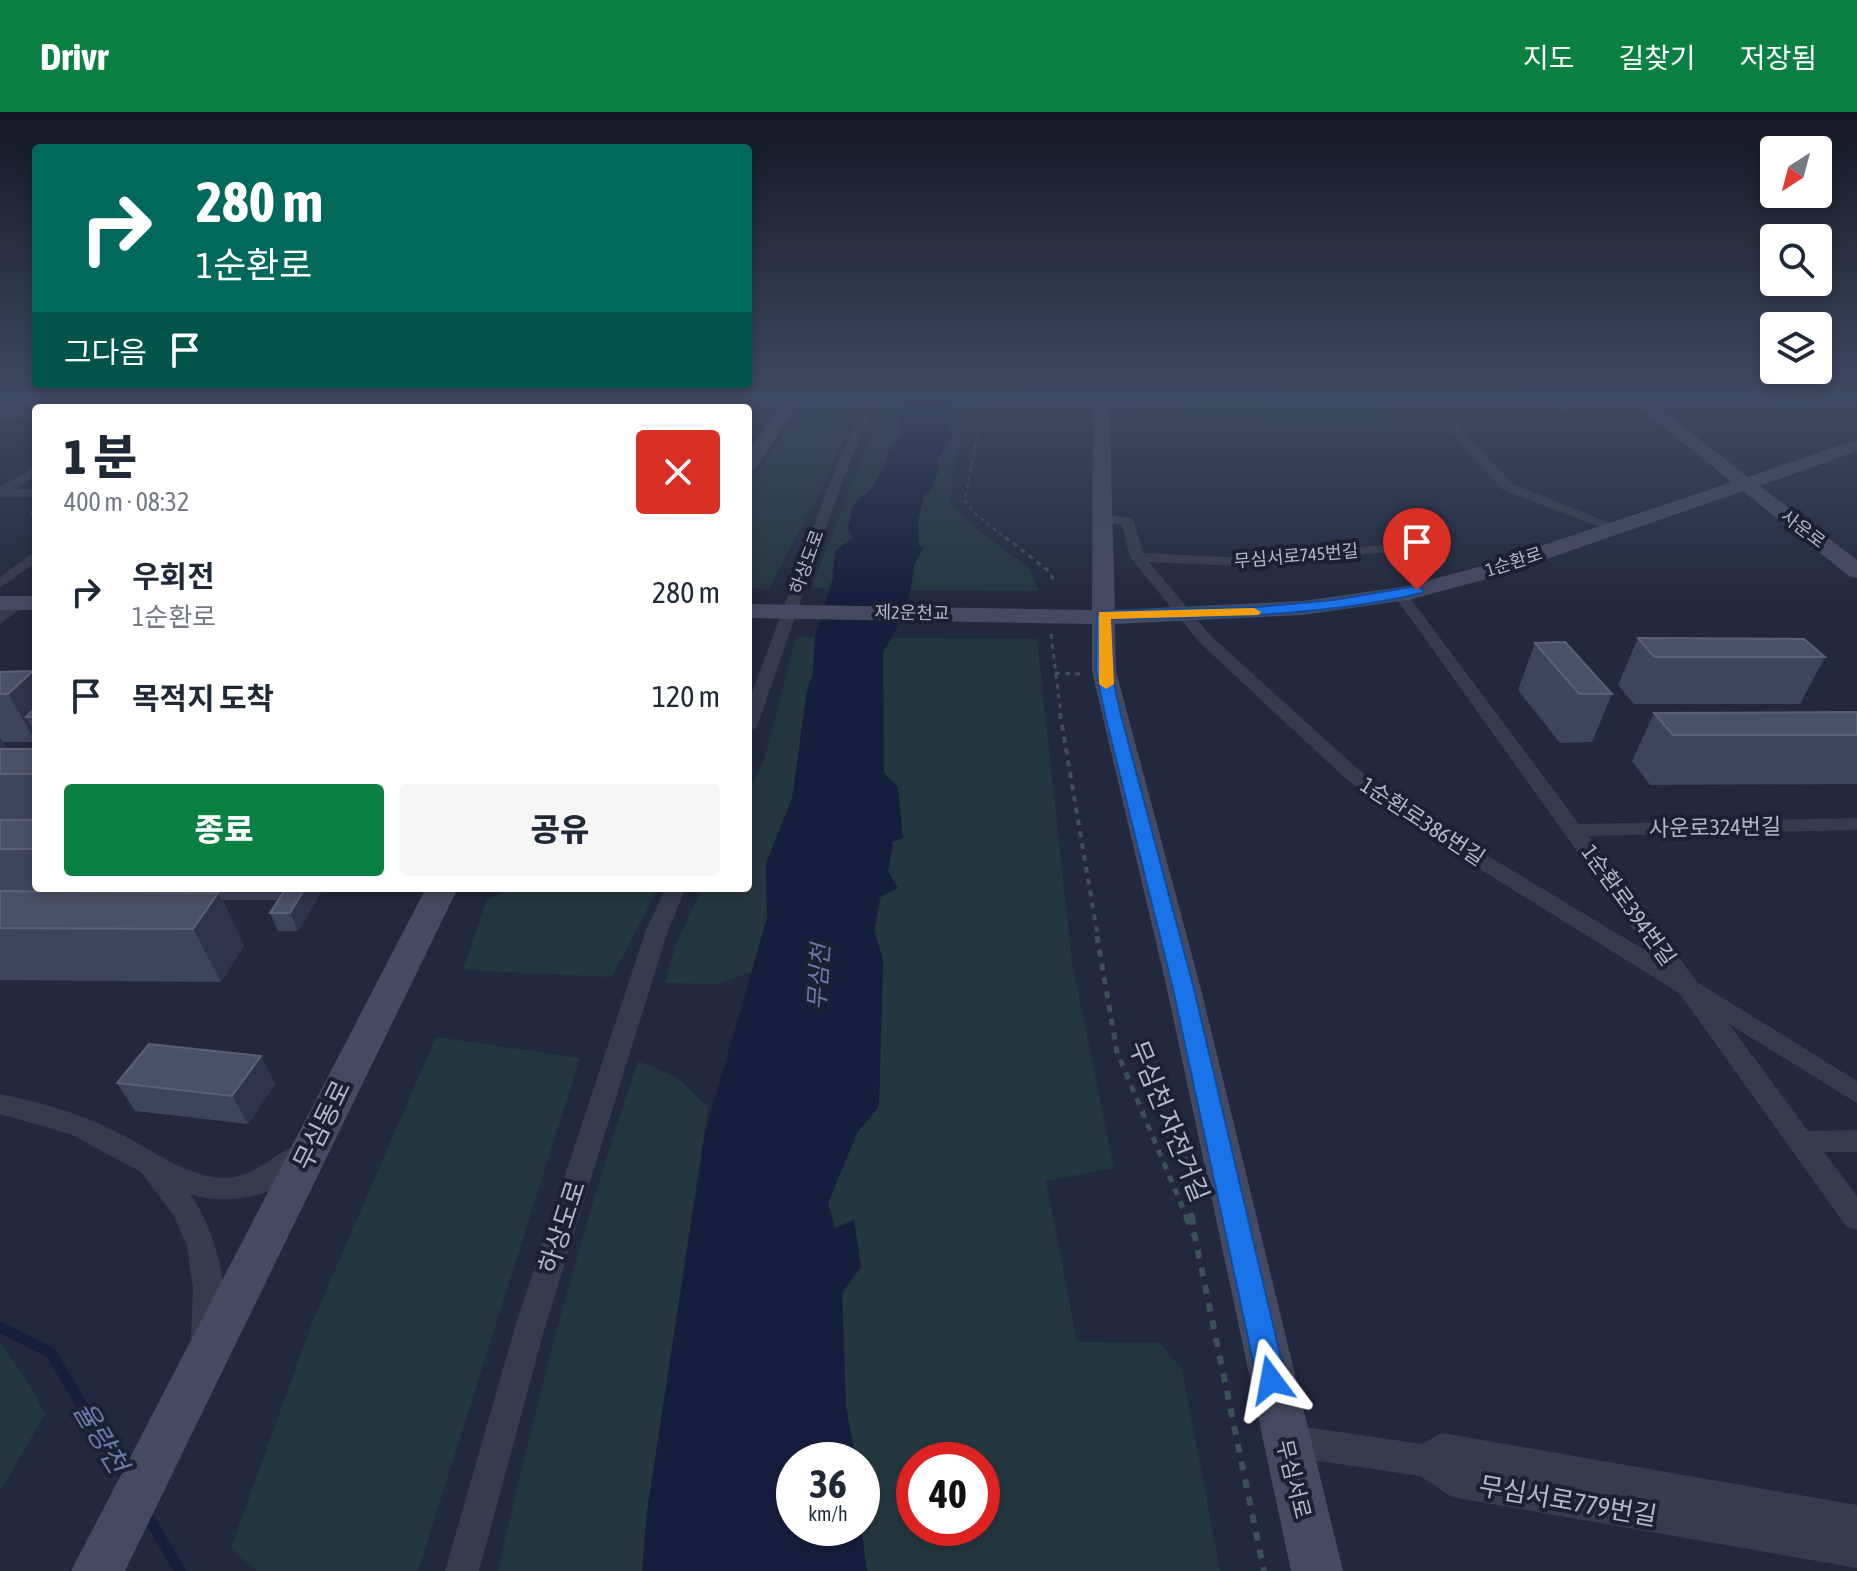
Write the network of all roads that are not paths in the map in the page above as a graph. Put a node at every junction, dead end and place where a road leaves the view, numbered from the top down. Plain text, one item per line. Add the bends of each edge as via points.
1 (843, 466) edge
2 (1102, 466) edge
3 (1489, 466) edge
4 (1720, 466) edge
5 (1799, 466) edge
6 (32, 473) edge
7 (1745, 486) junction
8 (0, 493) edge
9 (32, 493) edge
10 (1102, 519) junction
11 (1616, 528) junction
12 (1407, 548) dead end
13 (1137, 557) junction
14 (32, 558) edge
15 (1857, 571) edge
16 (0, 584) edge
17 (1400, 594) junction
18 (18, 603) edge
19 (752, 611) edge
20 (1183, 614) junction
21 (1090, 615) junction
22 (0, 619) edge
23 (752, 716) edge
24 (1857, 824) edge
25 (1574, 830) junction
26 (440, 892) edge
27 (674, 892) edge
28 (1692, 991) junction
29 (1857, 1093) edge
30 (0, 1104) edge
31 (1857, 1141) edge
32 (1803, 1142) junction
33 (312, 1144) junction
34 (151, 1167) junction
35 (1857, 1218) edge
36 (204, 1363) junction
37 (1285, 1440) junction
38 (1427, 1461) junction
39 (1857, 1522) edge
40 (1857, 1551) edge
41 (97, 1571) edge
42 (462, 1571) edge
43 (1317, 1571) edge

1 - 23 street, 하상도로
2 - 10 main road, 무심서로
3 - 11 street via 1508,487
4 - 7 main road, 사운로
5 - 7 main road, 1순환로
6 - 8 street
7 - 11 main road, 1순환로
7 - 15 main road, 사운로
8 - 9 street
10 - 13 street via 1128,521
10 - 21 main road, 무심서로
11 - 17 main road, 1순환로 via 1491,571
12 - 13 street, 무심서로745번길 via 1310,552 1243,562
13 - 20 street, 1순환로386번길
14 - 16 street
17 - 20 main road, 1순환로 via 1257,612
17 - 25 street, 1순환로394번길
18 - 22 street
19 - 21 main road, 제2운천교
20 - 21 main road, 1순환로
20 - 28 street, 1순환로386번길 via 1295,723 1408,816
21 - 37 main road, 무심서로 via 1184,989
24 - 25 street, 사운로324번길
25 - 28 street, 1순환로394번길
26 - 33 main road, 무심동로
27 - 42 street, 하상도로 via 657,930 535,1313
28 - 29 street, 1순환로386번길
28 - 32 street, 1순환로394번길
30 - 34 street via 57,1117 107,1139
31 - 32 street
32 - 35 street, 1순환로394번길
33 - 34 street via 278,1171 236,1190 209,1188
33 - 36 main road, 무심동로
34 - 36 street via 179,1196 202,1240
36 - 41 main road, 무심동로
37 - 38 street, 무심서로779번길
37 - 43 main road, 무심서로
38 - 39 street via 1442,1449
38 - 40 street, 무심서로779번길 via 1452,1480

